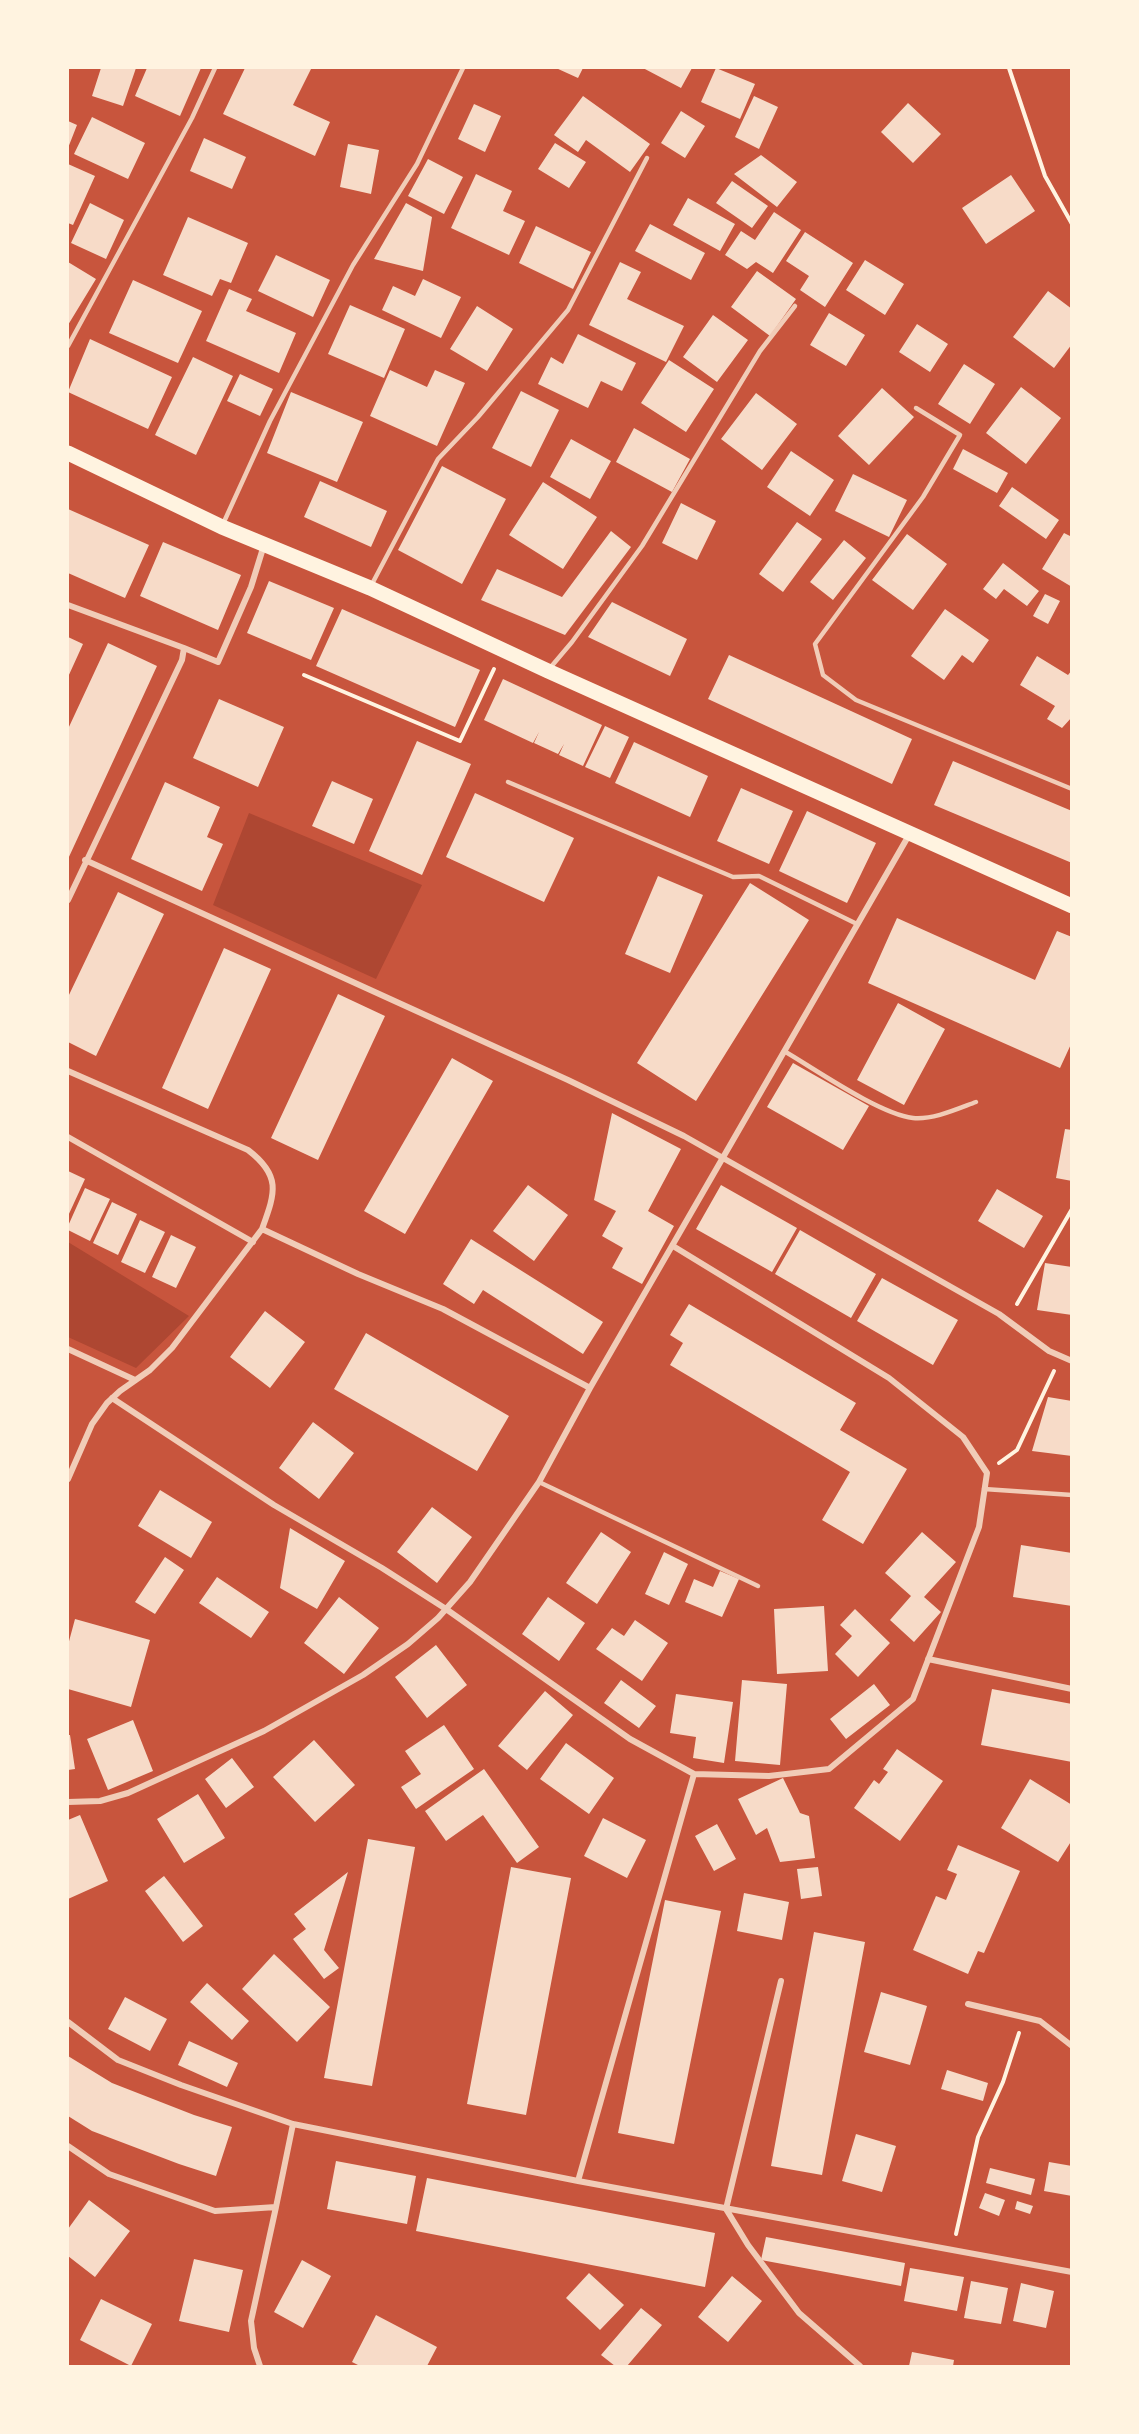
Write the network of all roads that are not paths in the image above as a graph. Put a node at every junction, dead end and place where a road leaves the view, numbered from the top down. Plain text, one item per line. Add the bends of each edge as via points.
1 (215, 68) edge
2 (463, 68) edge
3 (647, 158) dead end
4 (795, 306) dead end
5 (68, 346) edge
6 (916, 408) dead end
7 (68, 453) edge
8 (222, 526) junction
9 (264, 545) junction
10 (370, 588) junction
11 (68, 605) edge
12 (184, 648) junction
13 (548, 671) junction
14 (508, 782) dead end
15 (1071, 789) edge
16 (909, 834) junction
17 (85, 860) junction
18 (68, 900) edge
19 (1071, 906) edge
20 (857, 924) junction
21 (784, 1051) junction
22 (68, 1071) edge
23 (976, 1102) dead end
24 (68, 1137) edge
25 (723, 1157) junction
26 (262, 1229) junction
27 (253, 1242) junction
28 (673, 1246) junction
29 (68, 1350) edge
30 (1071, 1361) edge
31 (135, 1380) junction
32 (590, 1388) junction
33 (112, 1398) junction
34 (68, 1479) edge
35 (539, 1482) junction
36 (984, 1489) junction
37 (1071, 1495) edge
38 (758, 1586) dead end
39 (446, 1609) junction
40 (928, 1659) junction
41 (1071, 1689) edge
42 (694, 1774) junction
43 (68, 1802) edge
44 (781, 1980) dead end
45 (968, 2004) dead end
46 (68, 2022) edge
47 (1071, 2046) edge
48 (293, 2124) junction
49 (68, 2146) edge
50 (578, 2181) junction
51 (276, 2207) junction
52 (726, 2209) junction
53 (1071, 2272) edge
54 (260, 2367) edge
55 (860, 2367) edge

1 - 5 lane via 192,118
2 - 8 lane via 417,164 353,265 270,421
3 - 10 lane via 568,310 438,459
4 - 13 lane via 760,351 663,515
6 - 15 lane via 960,435 923,497 815,644 823,675 856,700
7 - 8 main road
8 - 9 main road
9 - 10 main road
9 - 12 street via 218,662
10 - 13 main road
11 - 12 street
12 - 17 street via 182,660
13 - 16 main road
14 - 20 lane via 733,877 759,876
16 - 19 main road
16 - 20 street
17 - 18 street
17 - 25 street via 568,1080
20 - 21 street
21 - 23 lane via 887,1110 914,1118 943,1114
21 - 25 street
22 - 26 street via 248,1150 261,1160 273,1177 273,1199
24 - 27 street
25 - 28 street
25 - 30 street via 1007,1320 1049,1351
26 - 27 street
26 - 32 street via 443,1309
27 - 31 street via 172,1348
28 - 32 street
28 - 36 street via 889,1378 963,1437 987,1473
29 - 31 street
31 - 33 street
32 - 35 street
33 - 34 street via 92,1424
33 - 39 street via 274,1505
35 - 38 lane
35 - 39 street via 470,1582
36 - 37 lane
36 - 40 street via 978,1527
39 - 42 street via 630,1739
39 - 43 street via 408,1644 264,1731 128,1793 100,1801
40 - 41 street
40 - 42 street via 913,1699 829,1769 770,1776
42 - 50 street
44 - 52 street
45 - 47 street via 1040,2021
46 - 48 street via 118,2060
48 - 50 street
48 - 51 street
49 - 51 street via 108,2174 215,2211
50 - 52 street
51 - 54 street via 251,2321
52 - 53 street
52 - 55 street via 799,2313

